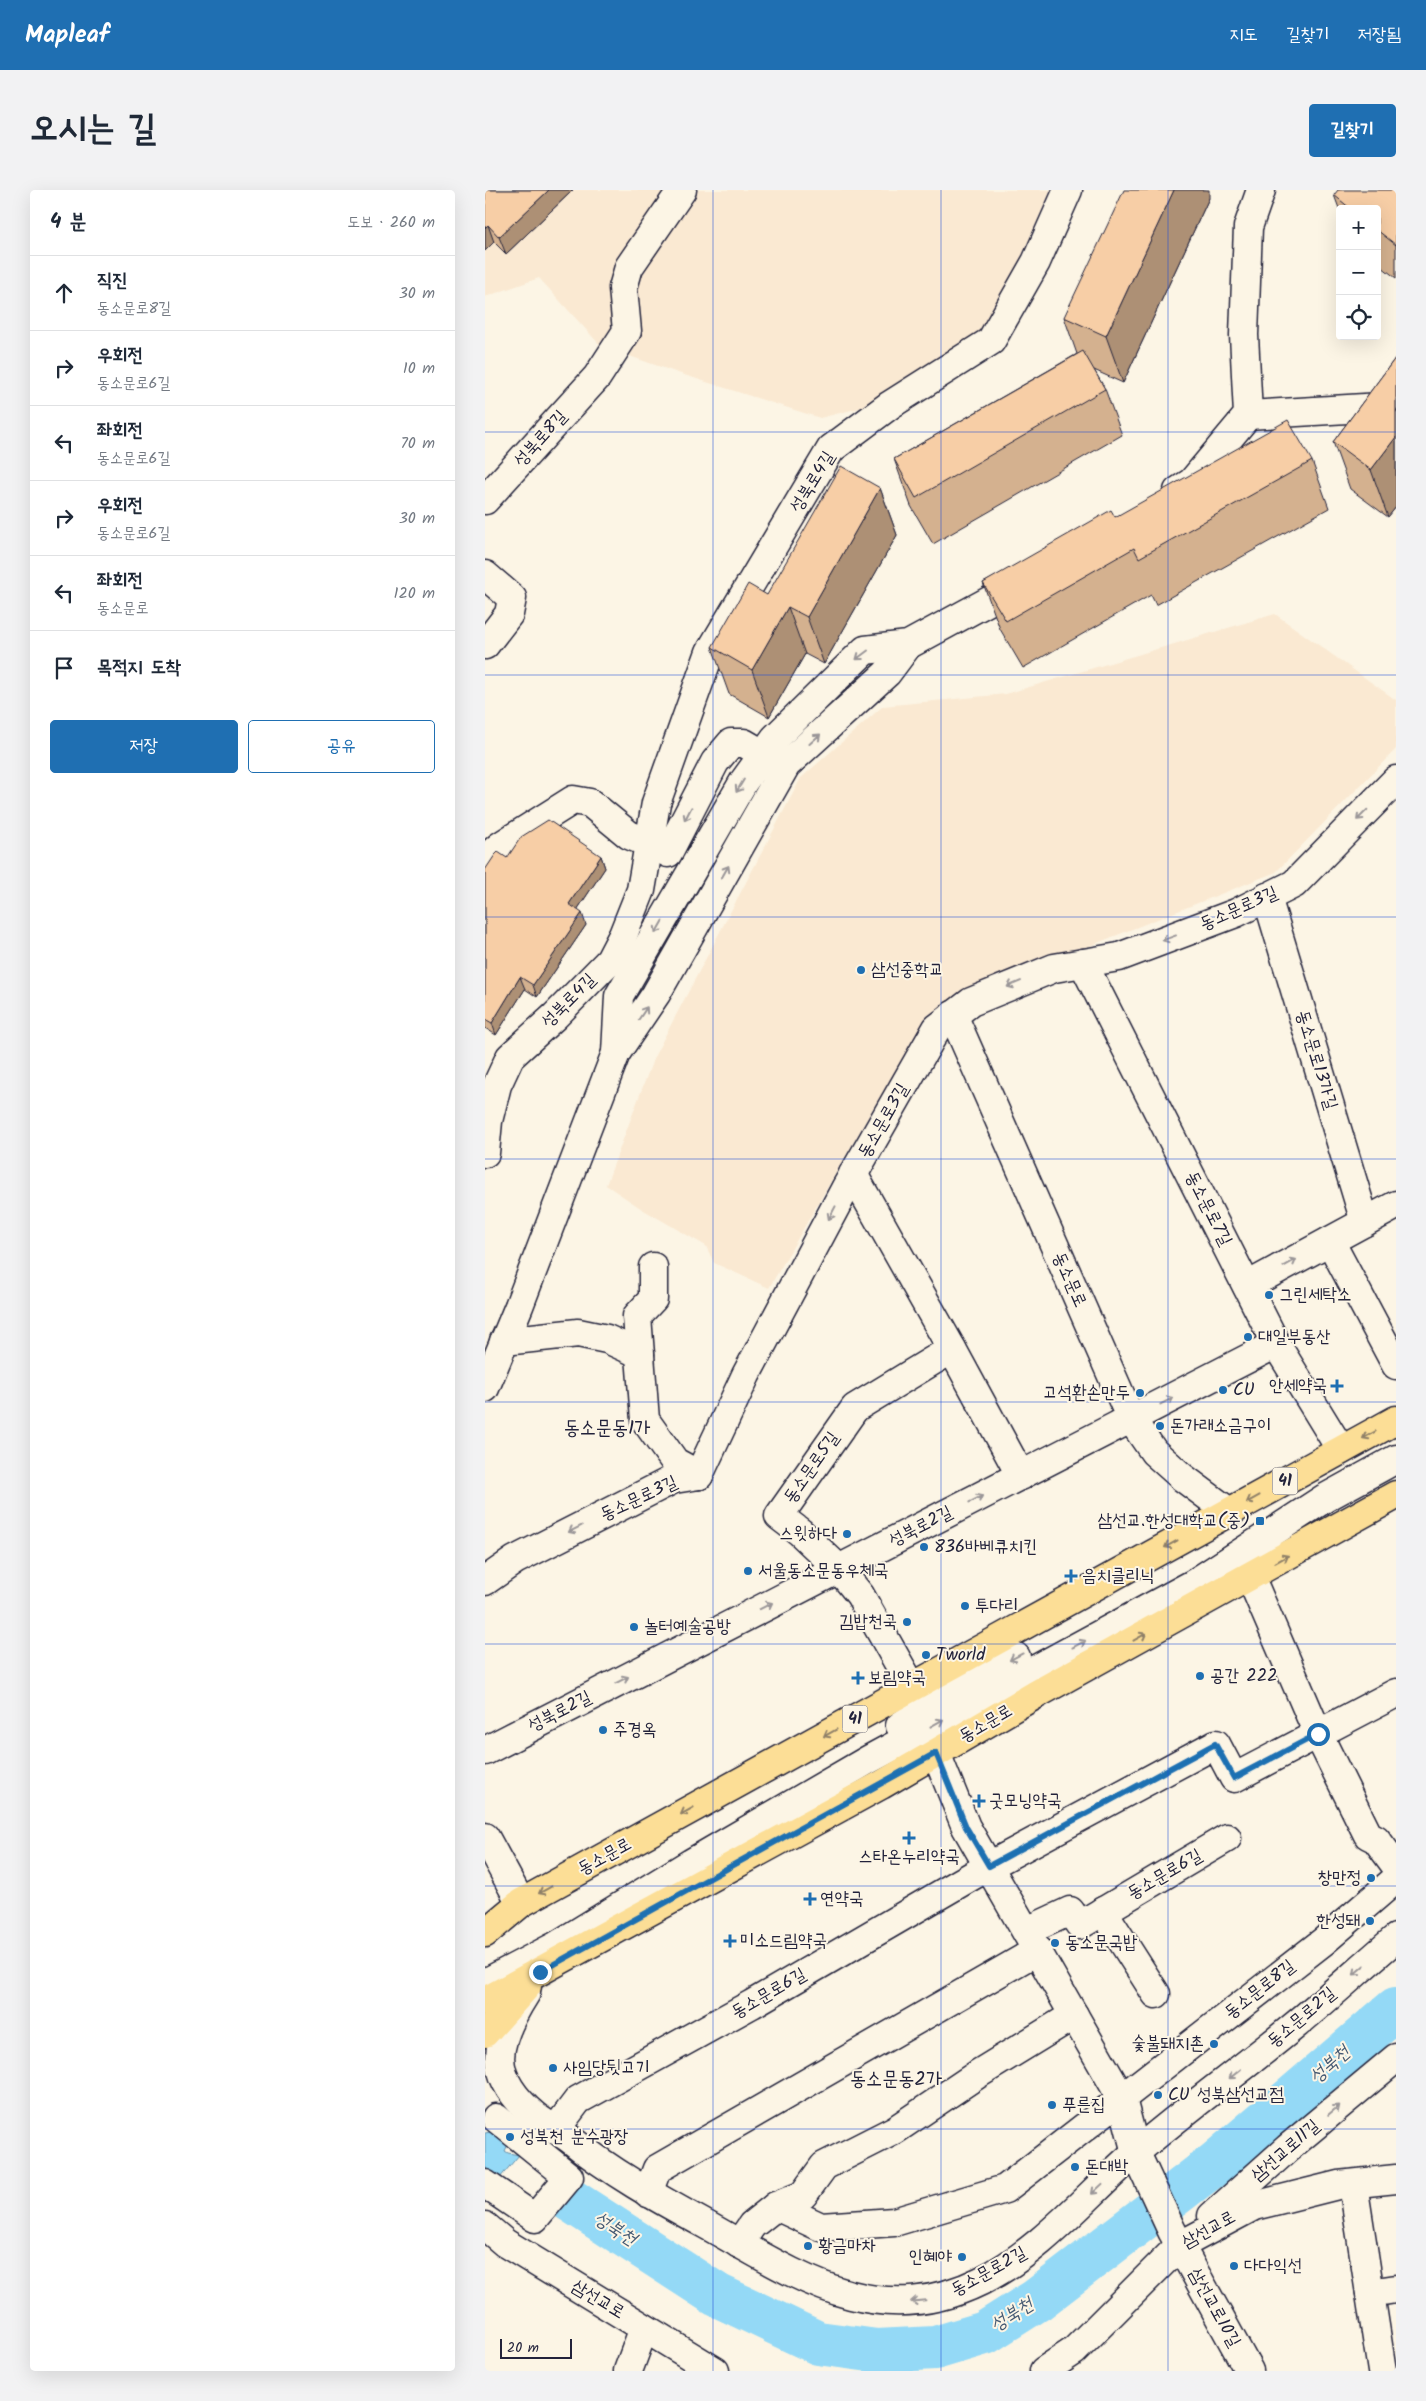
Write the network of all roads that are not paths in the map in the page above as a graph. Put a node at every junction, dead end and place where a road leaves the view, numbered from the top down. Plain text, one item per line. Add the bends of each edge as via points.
1 (682, 190) edge
2 (1243, 190) edge
3 (1261, 190) edge
4 (1065, 193) edge
5 (1245, 335) junction
6 (1396, 388) edge
7 (1248, 415) junction
8 (485, 500) edge
9 (1158, 502) edge
10 (1039, 573) edge
11 (485, 575) edge
12 (485, 645) edge
13 (908, 645) junction
14 (763, 754) junction
15 (1396, 780) edge
16 (490, 845) edge
17 (658, 848) junction
18 (1267, 897) junction
19 (1083, 963) junction
20 (953, 1015) junction
21 (616, 1053) junction
22 (485, 1153) edge
23 (853, 1174) junction
24 (1396, 1205) edge
25 (1365, 1222) junction
26 (1330, 1241) junction
27 (653, 1268) dead end
28 (1247, 1286) junction
29 (504, 1342) junction
30 (1276, 1344) junction
31 (952, 1349) junction
32 (640, 1354) junction
33 (1396, 1365) edge
34 (485, 1388) edge
35 (1131, 1419) junction
36 (1396, 1420) edge
37 (1396, 1449) edge
38 (1341, 1450) junction
39 (1396, 1459) edge
40 (699, 1475) junction
41 (1021, 1476) junction
42 (1396, 1495) edge
43 (1229, 1512) junction
44 (839, 1569) junction
45 (1250, 1576) junction
46 (485, 1581) edge
47 (912, 1687) junction
48 (1396, 1693) edge
49 (1318, 1734) junction
50 (485, 1751) edge
51 (936, 1753) junction
52 (485, 1837) edge
53 (1227, 1838) dead end
54 (989, 1866) junction
55 (1396, 1866) edge
56 (1396, 1879) edge
57 (521, 1903) junction
58 (1103, 1911) junction
59 (485, 1933) edge
60 (1396, 1938) edge
61 (1033, 1941) junction
62 (485, 1970) edge
63 (540, 1972) junction
64 (485, 1983) edge
65 (1156, 1994) dead end
66 (485, 2001) edge
67 (1074, 2015) junction
68 (485, 2033) edge
69 (1396, 2058) edge
70 (1122, 2099) junction
71 (495, 2113) edge
72 (556, 2129) junction
73 (1139, 2160) junction
74 (1396, 2179) edge
75 (485, 2184) edge
76 (1353, 2184) junction
77 (648, 2193) junction
78 (776, 2206) junction
79 (485, 2226) edge
80 (1175, 2238) junction
81 (739, 2244) junction
82 (1383, 2291) edge
83 (644, 2328) junction
84 (1077, 2361) edge
85 (628, 2371) edge
86 (714, 2371) edge
87 (1044, 2371) edge
88 (1249, 2371) edge
89 (1383, 2371) edge

1 - 8 street, 성북로8길 via 629,267 623,288 627,331 597,377
2 - 5 street
3 - 5 street via 1248,227
4 - 17 street, 성북로4길 via 1036,262 991,341 890,405 831,449 710,652 656,803
5 - 7 street
6 - 7 street via 1381,406
7 - 9 street via 1192,482
10 - 13 street
11 - 12 street via 512,598 509,614
13 -> 14 street via 865,650 775,738
21 -> 13 street via 656,994 786,765 887,673
14 -> 17 street via 744,743 731,743
14 -> 21 street via 744,781 619,996
15 -> 18 street, 동소문로3길 via 1294,884
16 - 17 street via 573,800 590,803 629,835
17 - 22 street, 성북로4길 via 610,960 510,1057 497,1085
18 -> 19 street, 동소문로3길 via 1237,913 1119,957
18 - 25 street, 동소문로13가길
19 -> 20 street, 동소문로3길 via 1054,968 971,1002
19 - 28 street, 동소문로7길
20 - 23 street, 동소문로3길 via 937,1028
20 - 35 street, 동소문로
21 - 29 street
23 - 31 street
23 -> 40 street, 동소문로3길 via 746,1376
24 - 25 street
25 - 26 street
28 -> 26 street
26 - 33 street
27 - 32 street via 653,1299 637,1316
28 - 30 street, 동소문로7길
29 - 32 street via 578,1333 607,1339
29 - 34 street
35 -> 30 street, 성북로2길
30 - 38 street, 동소문로7길
31 - 41 street
31 - 44 street, 동소문로5길 via 855,1408 779,1516
32 - 40 street via 645,1420 675,1462
35 - 41 street, 성북로2길
35 - 43 street, 동소문로 via 1154,1452
36 -> 38 main road, 동소문로 / 41
37 -> 62 street via 1301,1496 1169,1580 940,1698 863,1751 704,1837
38 -> 43 main road, 동소문로 / 41
64 -> 39 street via 556,1946 868,1760 1193,1584 1325,1498
40 -> 46 street, 동소문로3길 via 674,1480 515,1560
44 -> 41 street, 성북로2길
45 -> 42 main road, 동소문로
43 -> 47 main road, 동소문로 / 41
44 - 47 street, 동소문로5길 via 860,1595
50 -> 44 street, 성북로2길
45 - 49 street
51 -> 45 main road, 동소문로
47 -> 57 main road, 동소문로 / 41
48 - 49 street
49 - 54 street, 동소문로6길 via 1234,1778 1215,1744
49 - 55 street via 1368,1836 1377,1839
51 - 54 street via 966,1827
51 - 63 main road, 동소문로
52 - 57 street
53 - 58 street, 동소문로6길
54 - 61 street
54 - 72 street, 동소문로6길 via 752,2004 578,2100
56 - 70 street, 동소문로8길 via 1324,1941
57 - 59 main road, 동소문로 / 41
58 - 61 street, 동소문로6길 via 1080,1925 1070,1911
58 - 65 street
60 -> 73 street, 동소문로2길
61 - 67 street
61 - 77 street, 동소문로6길 via 657,2169
63 - 66 main road, 동소문로
63 - 68 main road
63 - 72 street, 동소문로2길 via 514,2013 499,2053 500,2070 511,2094 537,2119
67 - 70 street
67 - 78 street via 895,2130 824,2166 803,2195
80 -> 69 street, 삼선교로11길
70 - 73 street
70 - 78 street via 1005,2189 894,2222 821,2227
71 - 75 street via 569,2176 535,2218
72 - 77 street, 동소문로2길 via 602,2165
73 - 80 street, 삼선교로10길
73 -> 81 street, 동소문로2길 via 1022,2257 981,2281 945,2296 903,2302 841,2293 814,2284
74 - 76 street, 삼선교로
76 - 80 street, 삼선교로 via 1254,2206
76 - 82 street
77 - 81 street, 동소문로2길
78 - 81 street via 752,2226
79 - 83 street, 삼선교로 via 505,2243
80 - 84 street, 삼선교로
80 - 88 street, 삼선교로10길
82 - 89 street
83 - 85 street
83 - 86 street, 삼선교로
84 - 87 street, 삼선교로

